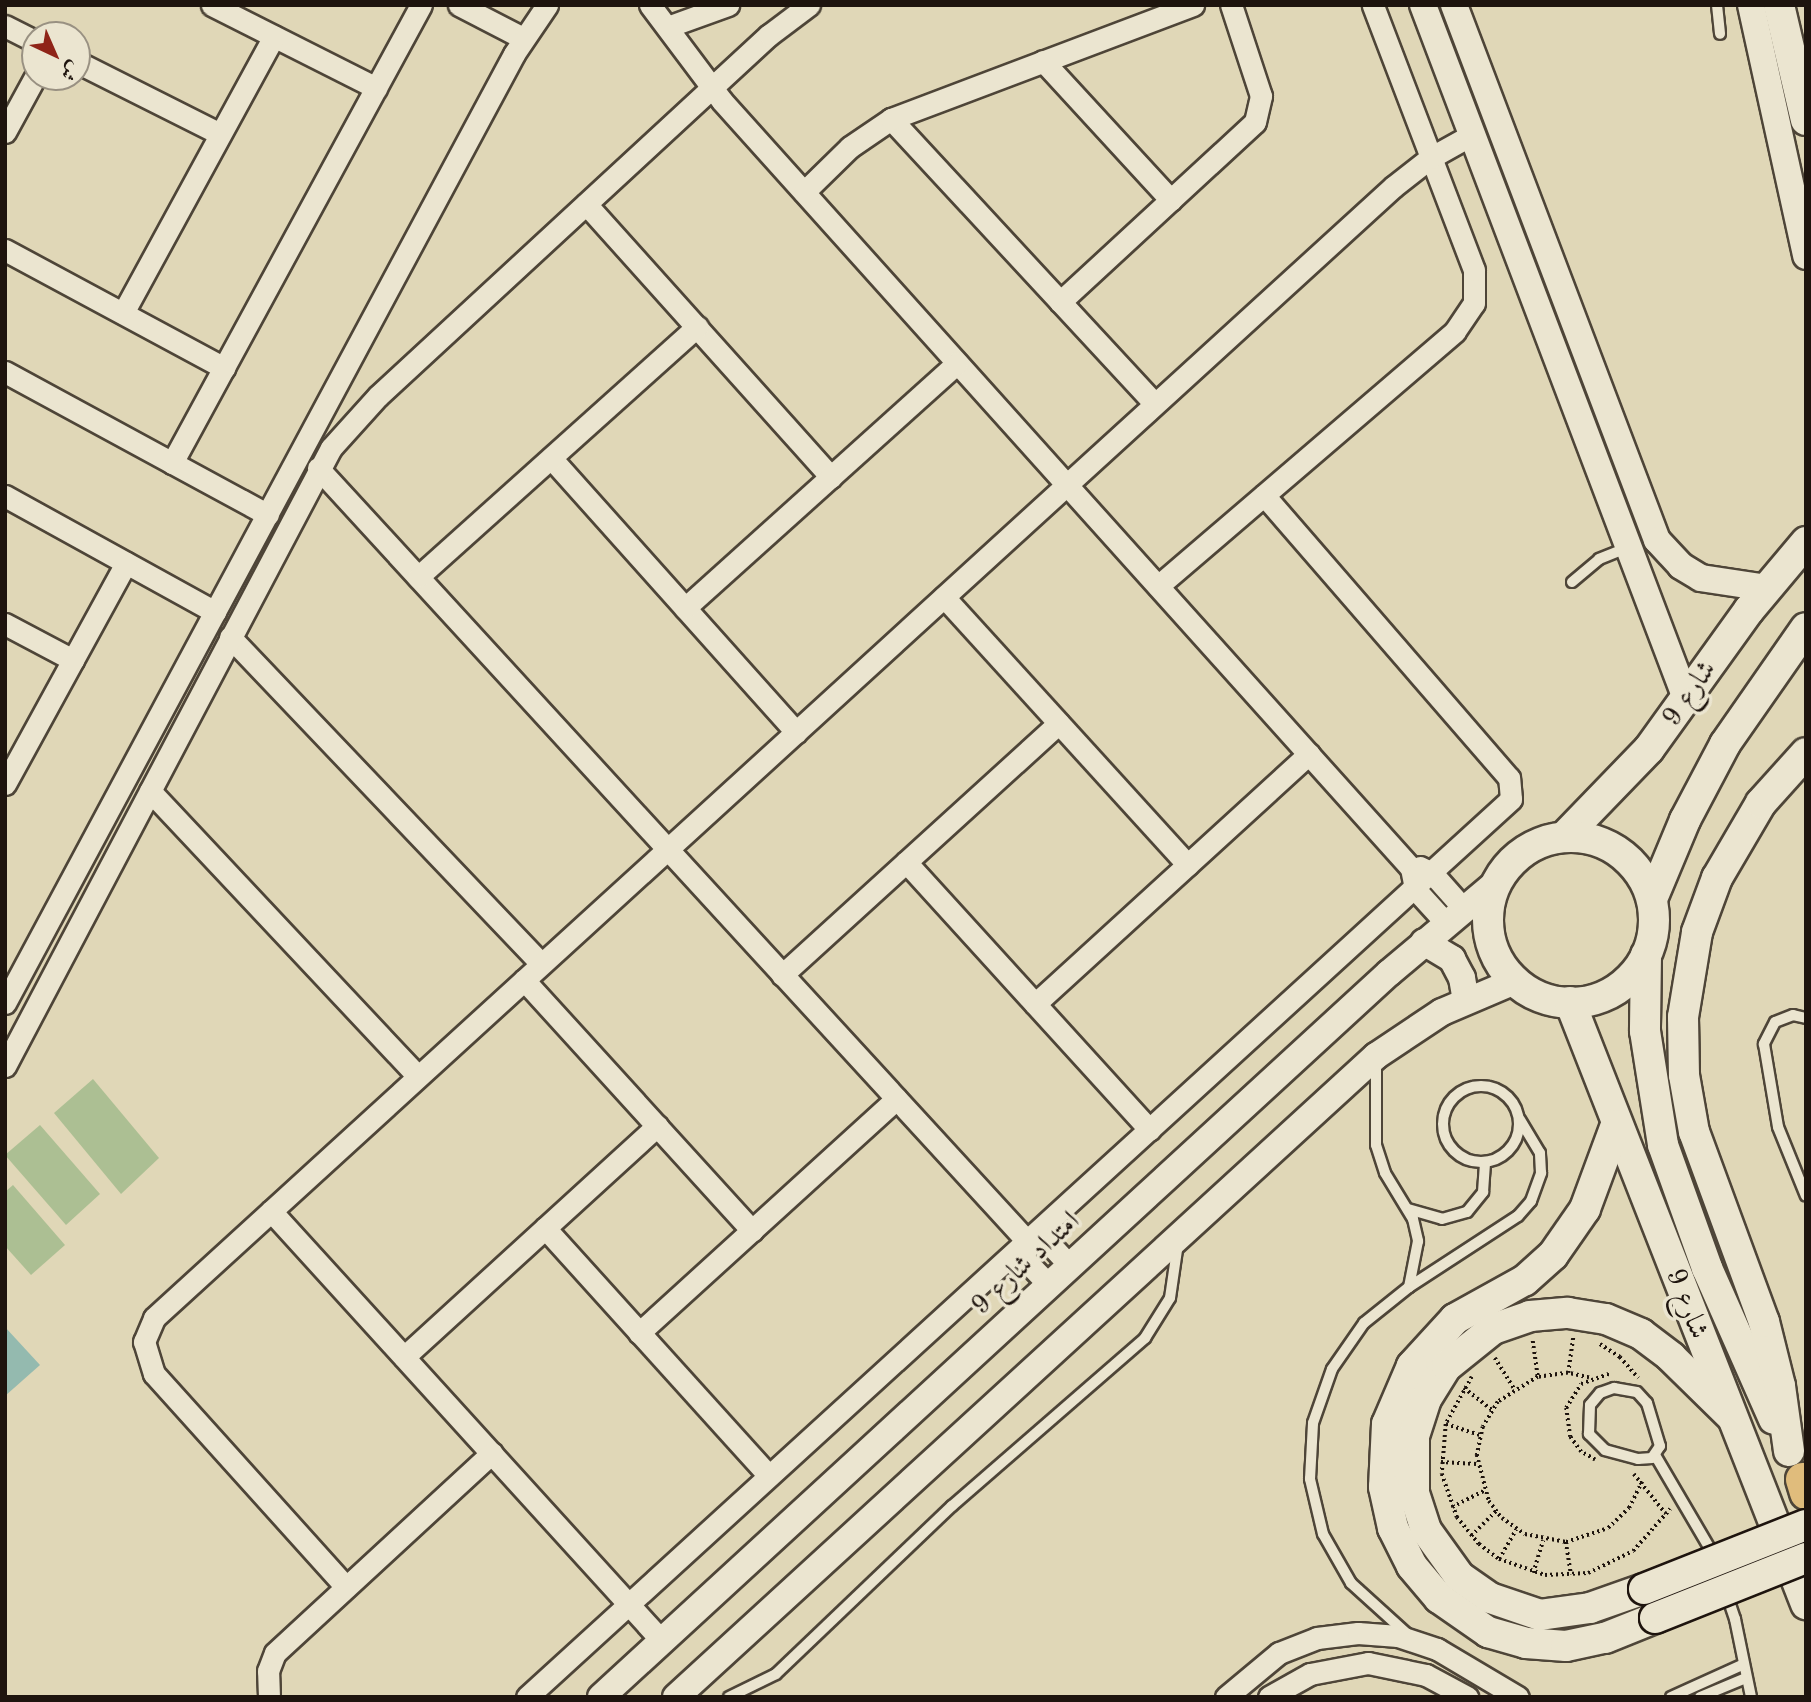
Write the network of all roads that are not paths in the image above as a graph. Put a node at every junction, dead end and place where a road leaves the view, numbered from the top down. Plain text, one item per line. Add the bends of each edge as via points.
1 (212, 5) edge
2 (421, 5) edge
3 (459, 5) edge
4 (547, 5) edge
5 (650, 5) edge
6 (728, 5) edge
7 (809, 5) edge
8 (1193, 5) edge
9 (1231, 5) edge
10 (1373, 5) edge
11 (1423, 5) edge
12 (1454, 5) edge
13 (1717, 5) edge
14 (1751, 5) edge
15 (1779, 5) edge
16 (5, 26) edge
17 (670, 26) junction
18 (21, 34) edge
19 (1720, 34) dead end
20 (274, 36) junction
21 (523, 38) junction
22 (1043, 61) junction
23 (91, 69) edge
24 (376, 88) junction
25 (711, 89) junction
26 (27, 91) edge
27 (891, 119) junction
28 (1806, 120) edge
29 (5, 132) edge
30 (220, 134) junction
31 (1473, 134) junction
32 (1430, 158) junction
33 (804, 192) junction
34 (1171, 201) junction
35 (586, 204) junction
36 (5, 250) edge
37 (1806, 256) edge
38 (1060, 302) junction
39 (122, 313) junction
40 (697, 327) junction
41 (957, 363) junction
42 (224, 368) junction
43 (5, 372) edge
44 (1155, 404) junction
45 (1607, 445) junction
46 (551, 458) junction
47 (172, 463) junction
48 (318, 468) junction
49 (831, 477) junction
50 (1067, 485) junction
51 (1264, 495) junction
52 (5, 496) edge
53 (268, 515) junction
54 (1806, 542) edge
55 (1631, 546) junction
56 (126, 563) junction
57 (418, 578) junction
58 (1572, 582) dead end
59 (1158, 586) junction
60 (1766, 588) junction
61 (944, 597) junction
62 (685, 608) junction
63 (215, 612) junction
64 (5, 624) edge
65 (1806, 628) edge
66 (230, 637) junction
67 (73, 660) junction
68 (1687, 701) junction
69 (1059, 723) junction
70 (796, 732) junction
71 (1806, 753) edge
72 (1309, 754) junction
73 (5, 784) edge
74 (150, 791) junction
75 (1564, 837) junction
76 (667, 849) junction
77 (906, 862) junction
78 (1188, 865) junction
79 (1432, 873) junction
80 (1413, 878) junction
81 (1497, 883) junction
82 (1652, 899) junction
83 (1455, 916) junction
84 (1424, 942) junction
85 (1646, 955) junction
86 (541, 964) junction
87 (782, 975) junction
88 (524, 980) junction
89 (1515, 981) junction
90 (1466, 1000) junction
91 (1570, 1002) junction
92 (5, 1003) edge
93 (1035, 1004) junction
94 (1806, 1018) edge
95 (1376, 1056) junction
96 (5, 1066) edge
97 (418, 1076) junction
98 (896, 1100) junction
99 (1520, 1120) junction
100 (1616, 1125) junction
101 (657, 1126) junction
102 (1150, 1130) junction
103 (1485, 1162) junction
104 (1806, 1196) edge
105 (1408, 1209) junction
106 (271, 1210) junction
107 (545, 1228) junction
108 (752, 1231) junction
109 (1177, 1237) junction
110 (1027, 1241) junction
111 (1070, 1266) junction
112 (1049, 1285) junction
113 (1409, 1287) junction
114 (639, 1333) junction
115 (404, 1357) junction
116 (1731, 1416) junction
117 (492, 1453) junction
118 (1655, 1455) junction
119 (769, 1476) junction
120 (1801, 1477) edge
121 (1806, 1525) edge
122 (1806, 1558) edge
123 (346, 1587) junction
124 (629, 1604) junction
125 (1806, 1604) edge
126 (662, 1641) junction
127 (1418, 1642) junction
128 (1744, 1664) junction
129 (1746, 1678) junction
130 (270, 1697) edge
131 (527, 1697) edge
132 (601, 1697) edge
133 (676, 1697) edge
134 (729, 1697) edge
135 (1226, 1697) edge
136 (1269, 1697) edge
137 (1467, 1697) edge
138 (1518, 1697) edge
139 (1671, 1697) edge
140 (1700, 1697) edge
141 (1751, 1697) edge

1 - 20 street
2 - 24 street
3 - 21 street
4 - 21 street
5 - 17 street
6 - 17 street
7 - 25 street
8 - 22 street
9 - 34 street via 1259,90 1260,110 1251,127
10 - 32 street
11 - 31 street
12 - 45 street
13 - 19 lane
14 - 37 street
15 - 28 main road
16 - 18 street
17 - 25 street
20 - 24 street
20 - 30 street
21 - 53 street
22 - 27 street
22 - 34 street
23 - 30 street
24 - 42 street
25 - 33 street
25 - 35 street
26 - 29 street
27 - 33 street via 850,147
27 - 38 street
30 - 39 street
31 - 32 street
31 - 45 street
32 - 44 street
32 - 51 street via 1474,270 1476,292 1470,314
33 - 41 street
34 - 38 street
35 - 40 street
35 - 48 street via 361,412
36 - 39 street
38 - 44 street
39 - 42 street
40 - 46 street
40 - 49 street
41 - 49 street
41 - 50 street
42 - 47 street
43 - 47 street
44 - 50 street
45 - 55 street
45 - 60 street via 1672,558 1701,578
46 - 57 street
46 - 62 street
47 - 53 street
48 - 57 street
48 - 66 street
49 - 62 street
50 - 59 street
50 - 61 street
51 - 59 street
51 - 79 street via 1511,783 1508,804
52 - 56 street
53 - 63 street
54 - 60 main road, شارع 9
55 - 58 lane via 1599,559
55 - 68 street
56 - 63 street
56 - 67 street
57 - 76 street
59 - 72 street
60 - 68 main road, شارع 9
61 - 69 street
61 - 70 street
62 - 70 street
63 - 92 street
64 - 67 street
65 - 82 main road, شارع 9 via 1725,744 1685,820
66 - 74 street
66 - 86 street
67 - 73 street
68 - 75 main road, شارع 9 via 1629,772
69 - 77 street
69 - 78 street
70 - 76 street
71 - 120 main road via 1745,826 1717,877 1697,932 1683,1017 1684,1075 1702,1160 1767,1333
72 - 78 street
72 - 80 street
74 - 96 street
74 - 97 street
75 - 81 main road via 1525,851
75 - 82 main road via 1593,840 1620,852 1640,873
76 - 86 street
76 - 87 street
77 - 87 street
77 - 93 street
78 - 93 street
79 - 80 street
79 - 83 street
80 - 83 street
80 - 102 street
81 - 83 street, امتداد شارع 9
81 - 89 main road via 1489,908 1490,934 1499,960
82 - 85 main road via 1653,928
83 - 84 street, امتداد شارع 9
84 - 90 street via 1452,959
84 - 111 street, امتداد شارع 9
85 - 91 main road via 1621,986 1597,998
85 - 120 main road, شارع 9 via 1646,1031 1663,1145 1707,1268
86 - 88 street
87 - 98 street
88 - 97 street
88 - 101 street
89 - 90 street
89 - 91 main road via 1535,994
90 - 95 street
91 - 100 main road, شارع 9
93 - 102 street
94 - 104 lane via 1793,1015 1775,1021 1764,1044 1778,1127
95 - 105 lane via 1376,1145 1385,1173
95 - 109 street
97 - 106 street
98 - 108 street
98 - 110 street
99 - 103 lane via 1511,1148
99 - 103 lane via 1512,1102 1497,1090 1478,1086 1452,1100 1443,1128 1450,1147 1465,1159
99 - 113 lane via 1540,1153 1539,1183 1531,1201 1518,1216
100 - 116 main road, شارع 9
100 - 122 main road, bridge via 1585,1209 1553,1255 1525,1280 1455,1319 1412,1366 1387,1424 1384,1488 1393,1528 1412,1566 1438,1598 1488,1632 1526,1643 1566,1646 1605,1638
101 - 107 street
101 - 108 street
102 - 110 street
103 - 105 lane via 1483,1192 1467,1212 1441,1219
105 - 113 lane via 1419,1253
106 - 115 street
106 - 123 street via 154,1318 144,1351 155,1374
107 - 114 street
107 - 115 street
108 - 114 street
109 - 133 street
109 - 134 lane via 1178,1268 1170,1298 1145,1338 953,1506 776,1674
110 - 111 street via 1046,1240
110 - 112 street via 1024,1259
110 - 119 street
111 - 112 street, امتداد شارع 9
112 - 126 street, امتداد شارع 9
113 - 127 lane via 1371,1317 1341,1353 1318,1405 1310,1461 1317,1516 1340,1568 1377,1611
114 - 119 street
115 - 117 street
116 - 121 main road, bridge via 1641,1334 1606,1319 1568,1313 1530,1316 1485,1334 1447,1366 1426,1399 1413,1436 1414,1494 1426,1531 1459,1576 1490,1598 1540,1615 1590,1608
116 - 125 main road, شارع 9
117 - 123 street
117 - 124 street
118 - 118 lane via 1658,1439 1643,1397 1630,1389 1607,1390 1590,1405 1587,1427 1593,1441 1605,1450 1638,1459
118 - 128 lane via 1681,1493 1721,1576
119 - 124 street
123 - 130 street via 275,1653 268,1671
124 - 126 street
124 - 131 street
126 - 132 street, امتداد شارع 9
127 - 135 street via 1368,1633 1317,1638 1262,1664
127 - 138 street
128 - 129 lane
128 - 139 lane
129 - 140 lane
129 - 141 lane
136 - 137 street via 1310,1674 1368,1664 1426,1675

